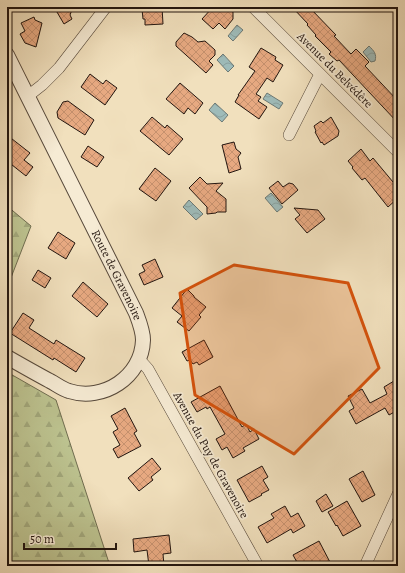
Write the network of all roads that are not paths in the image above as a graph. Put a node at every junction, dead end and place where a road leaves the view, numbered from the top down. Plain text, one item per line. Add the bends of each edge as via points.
1 (106, 7) edge
2 (253, 7) edge
3 (7, 55) edge
4 (320, 74) junction
5 (28, 96) junction
6 (289, 135) dead end
7 (398, 152) edge
8 (7, 357) edge
9 (139, 359) junction
10 (398, 494) edge
11 (258, 566) edge
12 (366, 566) edge

1 - 5 street via 59,68
2 - 4 street, Avenue du Belvédère
3 - 5 street, Route de Gravenoire
4 - 6 street
4 - 7 street, Avenue du Belvédère
5 - 9 street, Route de Gravenoire via 136,313 143,339
8 - 9 street, Route de Gravenoire via 63,389 85,394 112,388 126,377
9 - 11 street, Avenue du Puy de Gravenoire via 148,369
10 - 12 street

